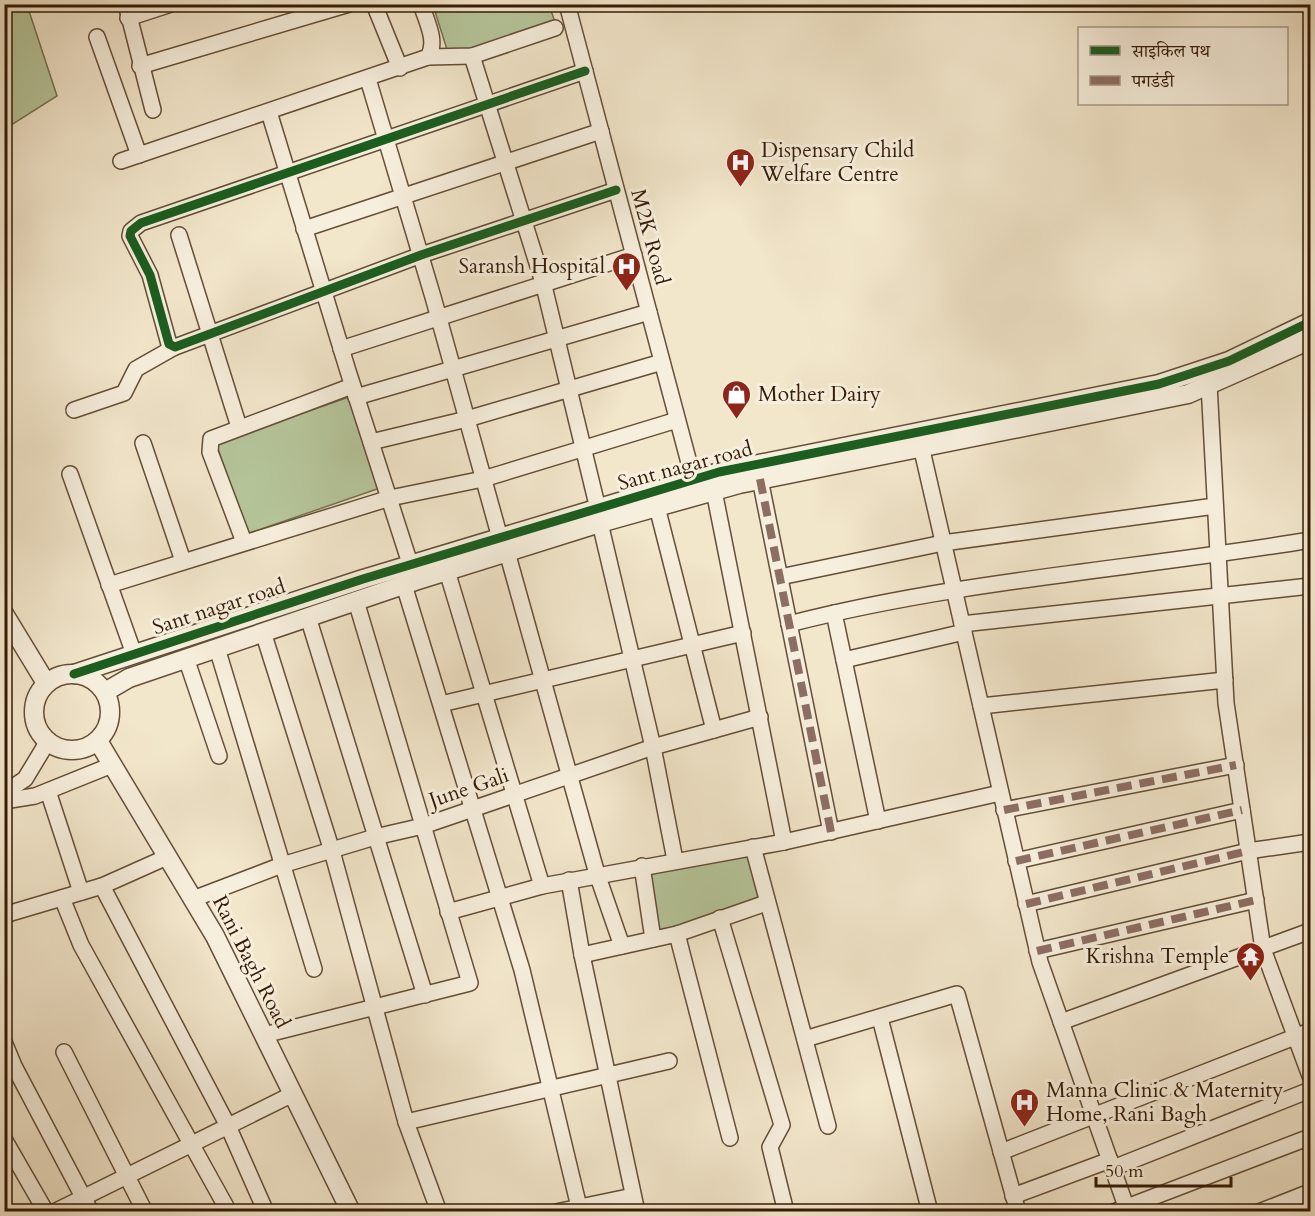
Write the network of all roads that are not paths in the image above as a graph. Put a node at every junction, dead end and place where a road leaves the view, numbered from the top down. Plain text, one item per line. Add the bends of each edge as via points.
1 (171, 4) edge
2 (349, 4) edge
3 (374, 4) edge
4 (421, 4) edge
5 (567, 4) edge
6 (127, 11) edge
7 (555, 27) dead end
8 (97, 37) dead end
9 (472, 56) junction
10 (428, 57) junction
11 (140, 66) junction
12 (400, 68) junction
13 (585, 70) junction
14 (368, 79) junction
15 (487, 104) junction
16 (153, 110) dead end
17 (269, 112) junction
18 (601, 131) junction
19 (386, 138) junction
20 (139, 155) junction
21 (121, 161) dead end
22 (505, 162) junction
23 (287, 171) junction
24 (616, 190) junction
25 (404, 198) junction
26 (523, 219) junction
27 (304, 229) junction
28 (179, 235) dead end
29 (420, 255) junction
30 (634, 255) junction
31 (543, 282) junction
32 (324, 290) junction
33 (649, 312) junction
34 (439, 317) junction
35 (1311, 322) edge
36 (210, 334) junction
37 (556, 337) junction
38 (1311, 340) edge
39 (173, 348) junction
40 (341, 349) junction
41 (662, 362) junction
42 (453, 369) junction
43 (1209, 384) junction
44 (569, 389) junction
45 (354, 391) junction
46 (74, 410) dead end
47 (467, 419) junction
48 (677, 420) junction
49 (239, 427) junction
50 (371, 442) junction
51 (143, 443) dead end
52 (921, 446) junction
53 (583, 449) junction
54 (70, 474) dead end
55 (483, 479) junction
56 (760, 479) junction
57 (702, 489) junction
58 (390, 498) junction
59 (1215, 506) junction
60 (657, 507) junction
61 (599, 516) junction
62 (1311, 540) edge
63 (244, 542) junction
64 (943, 543) junction
65 (503, 545) junction
66 (1218, 556) junction
67 (183, 561) junction
68 (447, 571) junction
69 (410, 577) junction
70 (780, 577) junction
71 (109, 585) junction
72 (1311, 586) edge
73 (954, 591) junction
74 (1220, 596) junction
75 (356, 601) junction
76 (834, 613) junction
77 (4, 614) edge
78 (308, 617) junction
79 (789, 624) junction
80 (963, 628) junction
81 (263, 632) junction
82 (743, 633) junction
83 (692, 644) junction
84 (217, 648) junction
85 (134, 654) junction
86 (632, 657) junction
87 (186, 658) junction
88 (844, 660) junction
89 (74, 674) junction
90 (1225, 680) junction
91 (543, 682) junction
92 (46, 683) junction
93 (105, 692) junction
94 (484, 693) junction
95 (441, 704) junction
96 (981, 706) junction
97 (760, 717) junction
98 (714, 730) junction
99 (48, 741) junction
100 (98, 741) junction
101 (653, 747) junction
102 (219, 756) dead end
103 (112, 765) junction
104 (1236, 765) junction
105 (570, 777) junction
106 (48, 791) junction
107 (4, 793) edge
108 (1000, 793) junction
109 (514, 794) junction
110 (4, 801) edge
111 (473, 810) junction
112 (1004, 810) junction
113 (1242, 810) junction
114 (878, 821) junction
115 (423, 826) junction
116 (831, 832) junction
117 (375, 837) junction
118 (784, 842) junction
119 (1311, 842) edge
120 (753, 847) junction
121 (332, 851) junction
122 (1248, 851) junction
123 (167, 857) junction
124 (675, 860) junction
125 (1016, 861) junction
126 (282, 865) junction
127 (642, 866) junction
128 (597, 874) junction
129 (569, 880) junction
130 (102, 886) junction
131 (542, 886) junction
132 (81, 892) junction
133 (62, 898) junction
134 (500, 898) junction
135 (193, 899) junction
136 (1256, 900) junction
137 (766, 903) junction
138 (1026, 904) junction
139 (448, 912) junction
140 (4, 915) edge
141 (720, 918) junction
142 (1311, 931) edge
143 (677, 934) junction
144 (652, 939) junction
145 (622, 946) junction
146 (1263, 949) junction
147 (1037, 951) junction
148 (582, 955) junction
149 (314, 969) dead end
150 (425, 995) junction
151 (374, 1009) junction
152 (880, 1018) junction
153 (1061, 1022) junction
154 (1311, 1031) edge
155 (264, 1035) junction
156 (1295, 1036) junction
157 (805, 1039) junction
158 (4, 1042) edge
159 (64, 1052) dead end
160 (669, 1060) dead end
161 (607, 1073) junction
162 (1311, 1076) edge
163 (549, 1087) junction
164 (1311, 1090) edge
165 (293, 1094) junction
166 (1094, 1115) junction
167 (406, 1122) junction
168 (228, 1125) junction
169 (828, 1126) dead end
170 (1311, 1137) edge
171 (730, 1138) dead end
172 (4, 1139) edge
173 (193, 1144) junction
174 (1001, 1152) junction
175 (1112, 1164) junction
176 (127, 1175) junction
177 (1311, 1192) edge
178 (633, 1196) junction
179 (1013, 1196) junction
180 (83, 1197) junction
181 (579, 1207) junction
182 (1123, 1210) edge
183 (46, 1212) edge
184 (54, 1212) edge
185 (91, 1212) edge
186 (145, 1212) edge
187 (229, 1212) edge
188 (266, 1212) edge
189 (351, 1212) edge
190 (439, 1212) edge
191 (556, 1212) edge
192 (637, 1212) edge
193 (786, 1212) edge
194 (930, 1212) edge
195 (1018, 1212) edge
196 (1259, 1212) edge

1 - 6 street
2 - 11 street
3 - 12 street
4 - 10 street via 432,41 433,50
5 - 13 street, M2K Road
6 - 11 street
7 - 9 street
8 - 20 street
9 - 10 street
9 - 15 street
10 - 12 street
11 - 16 street
12 - 14 street
13 - 15 street
13 - 18 street, M2K Road
14 - 17 street
14 - 19 street
15 - 19 street
15 - 22 street
17 - 20 street
17 - 23 street
18 - 22 street
18 - 24 street, M2K Road
19 - 23 street
19 - 25 street
20 - 21 street
22 - 25 street
22 - 26 street
23 - 27 street
23 - 39 street via 141,223 131,231 132,241 150,275
24 - 26 street
24 - 30 street, M2K Road
25 - 27 street
25 - 29 street
26 - 29 street
26 - 31 street
27 - 32 street
28 - 36 street
29 - 32 street
29 - 34 street
30 - 31 street
30 - 33 street, M2K Road
31 - 34 street
31 - 37 street
32 - 36 street
32 - 40 street
33 - 37 street
33 - 41 street, M2K Road
34 - 40 street
34 - 42 street
35 - 57 street, Sant nagar road via 1229,361 1159,384 859,443
36 - 39 street
36 - 49 street
37 - 42 street
37 - 44 street
38 - 43 street, Sant nagar road
39 - 46 street via 136,369 124,393
40 - 45 street
41 - 44 street
41 - 48 street, M2K Road
42 - 45 street
42 - 47 street
43 - 52 street, Sant nagar road via 1188,393
43 - 59 street
44 - 47 street
44 - 53 street
45 - 49 street
45 - 50 street
47 - 50 street
47 - 55 street
48 - 53 street
48 - 57 street, M2K Road
49 - 63 street via 211,439 208,445
50 - 58 street
51 - 67 street
52 - 56 street, Sant nagar road
52 - 64 street
53 - 55 street
53 - 61 street
54 - 71 street
55 - 58 street
55 - 65 street
56 - 57 street, Sant nagar road
56 - 70 street
57 - 60 street, Sant nagar road
57 - 61 street, Sant nagar road
57 - 82 street, M2K Road
58 - 63 street
58 - 69 street
59 - 64 street
59 - 66 street
60 - 61 street, Sant nagar road
60 - 83 street
61 - 65 street, Sant nagar road
61 - 86 street
62 - 66 street
63 - 67 street
64 - 70 street
64 - 73 street
65 - 68 street, Sant nagar road
65 - 69 street, Sant nagar road
65 - 91 street
66 - 73 street
66 - 74 street
67 - 71 street
68 - 69 street, Sant nagar road
68 - 94 street
69 - 75 street, Sant nagar road
69 - 85 street, Sant nagar road
69 - 95 street
70 - 79 street
71 - 85 street
72 - 74 street
73 - 76 street
73 - 80 street
74 - 80 street
74 - 90 street
75 - 78 street, Sant nagar road
75 - 115 street
76 - 79 street
76 - 88 street
77 - 92 street
78 - 81 street, Sant nagar road
78 - 117 street
79 - 116 street
80 - 88 street
80 - 96 street
81 - 84 street, Sant nagar road
81 - 121 street
82 - 83 street
82 - 97 street, M2K Road
83 - 86 street
83 - 98 street
84 - 87 street, Sant nagar road
84 - 126 street
85 - 89 street, Sant nagar road
86 - 91 street
86 - 101 street
87 - 93 street, Sant nagar road via 129,678
87 - 102 street
88 - 114 street
89 - 92 street
89 - 93 street via 95,681
90 - 96 street
90 - 104 street
91 - 94 street
91 - 105 street
92 - 99 street via 36,697 34,710 36,724
93 - 100 street via 111,714
94 - 95 street
94 - 109 street
95 - 111 street
96 - 108 street
97 - 98 street, June Gali
97 - 118 street, M2K Road
98 - 101 street, June Gali
99 - 100 street via 70,750
99 - 107 street via 25,779
100 - 103 street, Rani Bagh Road
101 - 105 street, June Gali
101 - 124 street
103 - 106 street
103 - 123 street, Rani Bagh Road
104 - 112 street
104 - 113 street
105 - 109 street, June Gali
105 - 128 street
106 - 110 street
106 - 132 street
108 - 112 street
108 - 114 street
109 - 111 street, June Gali
109 - 131 street
111 - 115 street, June Gali
111 - 134 street
112 - 125 street
113 - 122 street
113 - 125 street
114 - 116 street
115 - 117 street, June Gali
115 - 139 street
116 - 118 street
117 - 121 street, June Gali
117 - 150 street
118 - 120 street
119 - 122 street
120 - 124 street
120 - 137 street
121 - 126 street, June Gali
121 - 151 street
122 - 136 street
122 - 138 street
123 - 130 street
123 - 135 street, Rani Bagh Road
124 - 127 street
125 - 138 street
126 - 135 street, June Gali
126 - 149 street
127 - 128 street
127 - 144 street
128 - 129 street
128 - 145 street
129 - 131 street
129 - 148 street
130 - 132 street
130 - 168 street
131 - 134 street
132 - 133 street
133 - 140 street
133 - 173 street via 81,945
134 - 139 street
134 - 163 street via 522,970
135 - 155 street, Rani Bagh Road
136 - 146 street
136 - 147 street
137 - 141 street
137 - 157 street
138 - 147 street
139 - 150 street via 470,983
141 - 143 street
141 - 193 street via 782,1125 770,1148
142 - 146 street
143 - 144 street
143 - 171 street
144 - 145 street
145 - 148 street
146 - 153 street
146 - 156 street
147 - 153 street
148 - 161 street
150 - 151 street
151 - 155 street
151 - 167 street
152 - 157 street
152 - 174 street via 957,994
152 - 194 street
153 - 166 street
154 - 156 street
155 - 165 street, Rani Bagh Road
156 - 162 street
156 - 166 street
157 - 169 street
158 - 180 street
159 - 176 street
160 - 161 street
161 - 163 street
161 - 178 street
163 - 167 street
163 - 181 street
164 - 175 street
165 - 168 street
165 - 189 street, Rani Bagh Road
166 - 174 street
166 - 175 street
167 - 190 street
168 - 173 street
168 - 188 street
170 - 182 street
172 - 183 street
173 - 176 street
173 - 187 street
174 - 179 street
175 - 179 street
175 - 182 street
176 - 180 street
176 - 186 street
177 - 196 street
178 - 181 street
178 - 192 street
179 - 195 street
180 - 184 street
180 - 185 street
181 - 191 street

